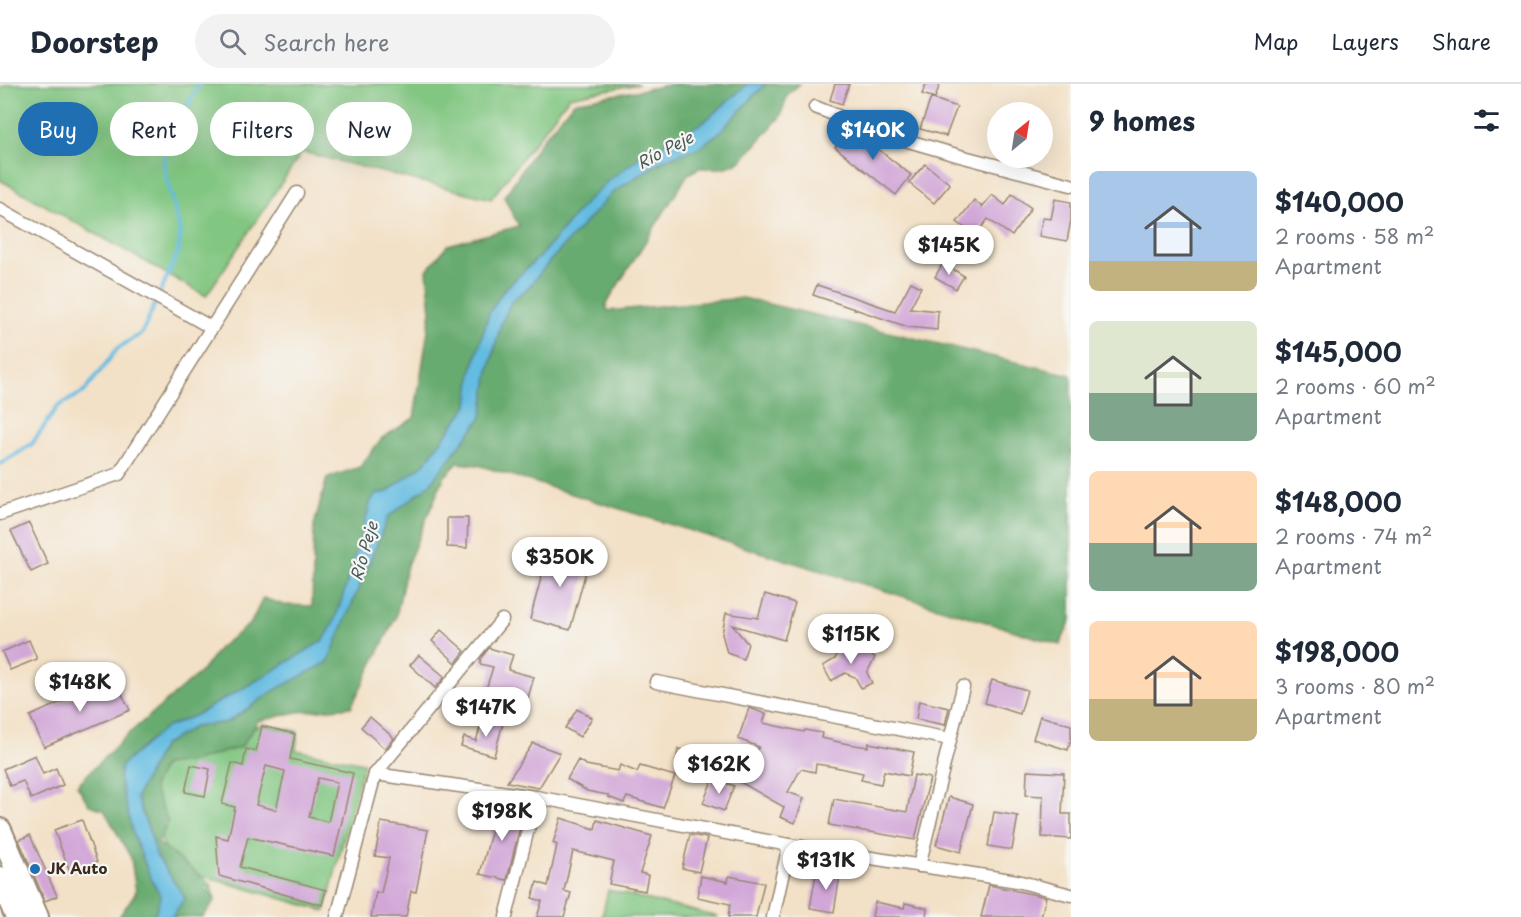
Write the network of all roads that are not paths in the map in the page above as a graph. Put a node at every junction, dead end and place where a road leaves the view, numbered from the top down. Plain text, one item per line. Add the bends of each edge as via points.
1 (815, 107) dead end
2 (1071, 185) edge
3 (297, 193) dead end
4 (0, 209) edge
5 (212, 328) junction
6 (0, 514) edge
7 (502, 620) dead end
8 (656, 682) dead end
9 (963, 687) dead end
10 (950, 739) junction
11 (375, 774) junction
12 (536, 796) junction
13 (0, 830) edge
14 (789, 845) junction
15 (919, 866) junction
16 (4, 869) edge
17 (1071, 895) edge
18 (17, 917) edge
19 (38, 917) edge
20 (337, 917) edge
21 (506, 917) edge
22 (773, 917) edge

1 - 2 street via 881,133
3 - 5 street
4 - 5 street
5 - 6 street via 119,474
7 - 11 street
8 - 10 street
9 - 10 street
10 - 15 street
11 - 12 street
11 - 20 street
12 - 14 street
12 - 21 street
13 - 16 highway
14 - 15 street
14 - 22 street
15 - 17 street via 1017,881
16 - 18 highway
16 - 19 highway

